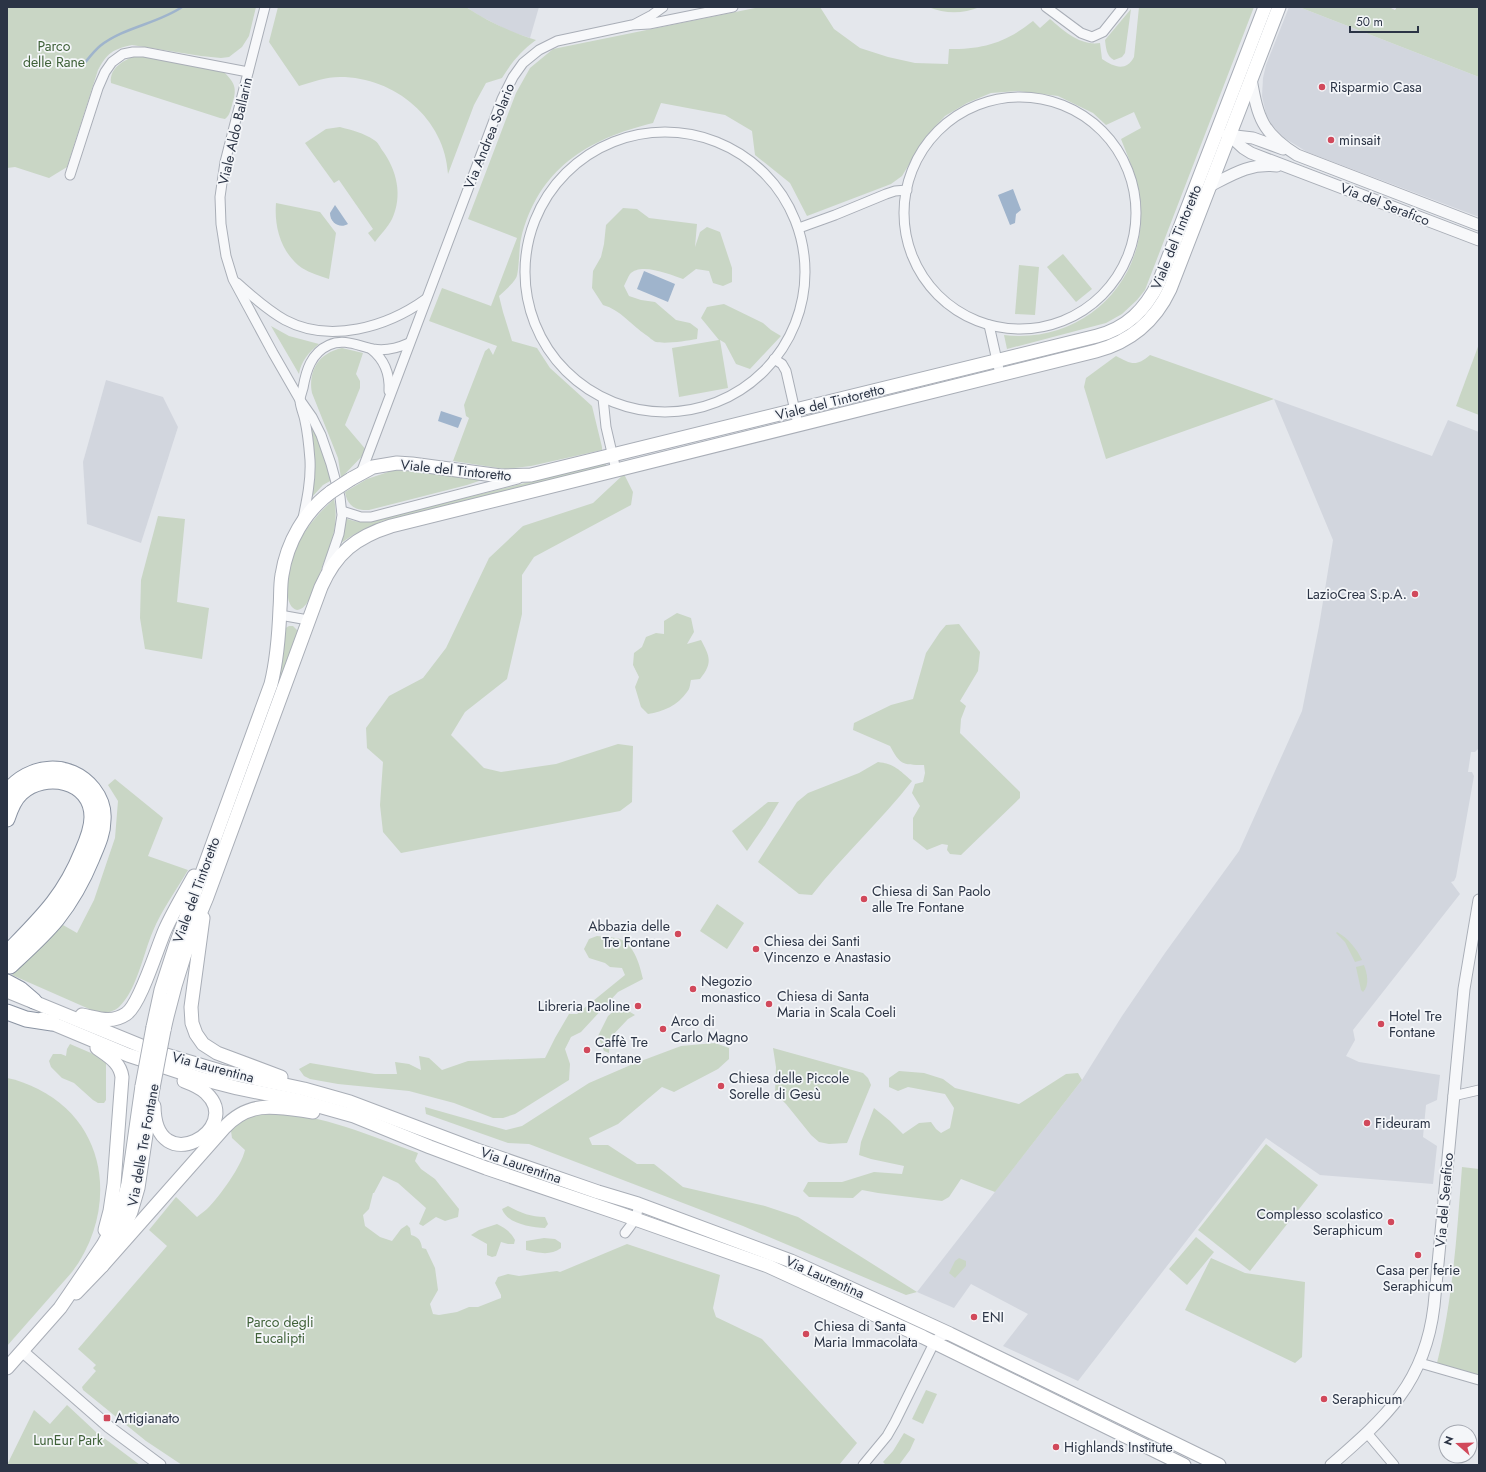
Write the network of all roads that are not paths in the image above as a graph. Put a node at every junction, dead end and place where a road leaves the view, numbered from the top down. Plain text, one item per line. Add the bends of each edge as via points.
1 (265, 7) edge
2 (663, 7) edge
3 (719, 7) edge
4 (732, 7) edge
5 (1046, 7) edge
6 (1124, 7) edge
7 (1264, 7) edge
8 (1279, 7) edge
9 (632, 25) junction
10 (248, 72) junction
11 (1251, 79) junction
12 (1224, 134) junction
13 (1297, 155) junction
14 (1291, 168) junction
15 (70, 175) dead end
16 (1210, 186) junction
17 (907, 190) junction
18 (1422, 203) junction
19 (1418, 216) junction
20 (1479, 225) edge
21 (799, 228) junction
22 (1479, 240) edge
23 (233, 279) junction
24 (426, 299) junction
25 (989, 325) junction
26 (409, 344) junction
27 (372, 349) junction
28 (774, 359) junction
29 (997, 360) junction
30 (1000, 374) junction
31 (603, 398) junction
32 (300, 400) junction
33 (389, 400) junction
34 (795, 410) junction
35 (798, 424) junction
36 (613, 455) junction
37 (616, 470) junction
38 (531, 475) junction
39 (356, 476) junction
40 (342, 511) junction
41 (303, 521) junction
42 (316, 598) junction
43 (280, 615) junction
44 (308, 620) junction
45 (252, 756) junction
46 (7, 792) edge
47 (7, 819) edge
48 (213, 841) junction
49 (207, 897) junction
50 (1479, 900) edge
51 (9, 960) edge
52 (7, 982) edge
53 (7, 991) edge
54 (34, 1001) junction
55 (7, 1005) edge
56 (7, 1012) edge
57 (64, 1014) junction
58 (52, 1023) junction
59 (159, 1029) junction
60 (85, 1037) junction
61 (128, 1055) junction
62 (147, 1087) junction
63 (1479, 1090) edge
64 (332, 1096) junction
65 (1453, 1096) junction
66 (354, 1116) junction
67 (638, 1204) junction
68 (635, 1219) junction
69 (625, 1233) dead end
70 (96, 1265) junction
71 (950, 1334) junction
72 (934, 1343) junction
73 (22, 1351) junction
74 (1420, 1363) junction
75 (7, 1368) edge
76 (1024, 1371) junction
77 (1479, 1380) edge
78 (1018, 1384) junction
79 (1367, 1432) junction
80 (160, 1465) edge
81 (863, 1465) edge
82 (1184, 1465) edge
83 (1219, 1465) edge
84 (1331, 1465) edge
85 (1394, 1465) edge

1 - 10 street, Viale Aldo Ballarin
2 - 9 street
3 - 4 street
4 - 9 street via 649,24
5 - 6 street via 1081,33 1092,37 1102,32
7 - 12 main road, Viale del Tintoretto
8 - 11 main road, Viale del Tintoretto
9 - 24 street, Via Andrea Solario via 557,41 539,50 520,67 502,99
10 - 15 street via 144,52 128,53 119,57 109,65 100,82
10 - 23 street, Viale Aldo Ballarin via 225,162 220,197 222,235
11 - 12 main road, Viale del Tintoretto
11 - 13 street, Via del Serafico via 1257,109 1264,125 1274,138
12 - 13 street, Via del Serafico via 1253,138
12 - 14 street, Via del Serafico via 1247,151
12 - 16 main road, Viale del Tintoretto
12 - 29 main road, Viale del Tintoretto via 1159,282 1141,311 1124,325 1105,334
13 - 18 street, Via del Serafico
14 - 16 street, Via del Serafico via 1256,166 1239,171
14 - 19 street, Via del Serafico
16 - 30 main road, Viale del Tintoretto via 1170,289 1157,312 1145,325 1124,340 1102,350
17 - 21 street via 886,194
17 - 25 street via 907,233 912,254 922,274 951,306
17 - 25 street via 920,156 940,130 966,111 999,99 1032,98 1064,106 1093,122 1118,151 1133,185 1136,222 1127,258 1112,284 1084,310 1056,323 1020,329
18 - 19 street
18 - 20 street, Via del Serafico
19 - 22 street, Via del Serafico
21 - 28 street via 806,258 804,290 794,325
21 - 31 street via 786,199 765,173 738,152 705,137 669,132 635,135 603,146 576,165 553,190 534,225 526,257 526,288 536,325 553,356 577,381
23 - 24 street via 270,311 295,325 325,331 361,329 384,322 400,316
23 - 32 street, Viale Aldo Ballarin
24 - 26 street, Via Andrea Solario
25 - 29 street
26 - 27 street, Viale Aldo Ballarin
26 - 33 street, Via Andrea Solario
27 - 32 street, Viale Aldo Ballarin via 342,342 329,345 320,351 308,368
27 - 33 street via 387,368
28 - 31 street via 755,378 715,402 694,410 677,413 648,412
28 - 34 street via 782,364 786,371
29 - 30 street
29 - 34 main road, Viale del Tintoretto
30 - 35 main road, Viale del Tintoretto
31 - 36 street via 606,427
32 - 40 street, Viale Aldo Ballarin via 324,442
32 - 41 street, Viale Aldo Ballarin via 307,430 310,468
33 - 39 street, Via Andrea Solario
34 - 35 street
34 - 36 main road, Viale del Tintoretto
35 - 37 main road, Viale del Tintoretto
36 - 37 street
36 - 38 main road, Viale del Tintoretto
37 - 42 main road, Viale del Tintoretto via 380,530 363,538 341,554 328,571
38 - 39 main road, Viale del Tintoretto via 501,476 396,463 376,466
38 - 40 street via 371,517 361,517
39 - 41 main road, Viale del Tintoretto, bridge via 331,492
40 - 42 street, Viale Aldo Ballarin via 339,534
41 - 43 main road, Viale del Tintoretto via 290,545 283,567
42 - 44 main road, Viale del Tintoretto
43 - 44 street
43 - 45 main road, Viale del Tintoretto via 273,675
44 - 45 main road, Viale del Tintoretto
45 - 48 main road, Viale del Tintoretto
45 - 49 main road, Viale del Tintoretto
46 - 51 highway via 18,780 32,772 48,768 64,770 88,783 99,798 104,818 95,851 72,899 54,923
47 - 51 highway via 21,793 34,784 45,781 60,781 77,789 87,799 92,815 88,837 66,885
48 - 57 main road via 170,920 132,1008 121,1016 107,1020
48 - 59 main road, Viale del Tintoretto via 169,964 159,1000
49 - 59 main road, Viale del Tintoretto
49 - 64 main road via 192,1007 192,1023 197,1036 205,1046 217,1053
50 - 65 street, Via del Serafico via 1465,980
52 - 54 highway
53 - 54 main road, Via Laurentina
54 - 57 main road, Via Laurentina
55 - 58 main road, Via Laurentina
56 - 58 highway via 26,1019
57 - 64 main road, Via Laurentina via 185,1062
58 - 60 main road, Via Laurentina
59 - 62 main road, Via delle Tre Fontane, bridge
60 - 61 main road, Via Laurentina
60 - 70 main road via 114,1061 122,1077 114,1184
61 - 62 main road via 195,1085 207,1093 213,1102 215,1112 213,1124 196,1142 185,1144 166,1139 159,1131
61 - 66 main road, Via Laurentina via 213,1082 297,1100
62 - 70 main road, Via delle Tre Fontane via 124,1200
63 - 65 street
64 - 67 main road, Via Laurentina via 501,1158
65 - 74 street, Via del Serafico via 1433,1319
66 - 68 main road, Via Laurentina via 486,1168
66 - 70 main road via 270,1107 255,1108 242,1113 228,1124
67 - 68 street
67 - 71 main road, Via Laurentina via 791,1261
68 - 69 street
68 - 72 main road, Via Laurentina via 776,1269
70 - 73 main road, Via delle Tre Fontane via 80,1289
71 - 72 street via 939,1337
71 - 76 main road, Via Laurentina
72 - 78 main road, Via Laurentina
72 - 81 street via 887,1436
73 - 75 main road, Via delle Tre Fontane
73 - 80 street via 76,1400
74 - 77 street
74 - 79 street, Via del Serafico via 1402,1395
76 - 78 street
76 - 83 main road, Via Laurentina
78 - 82 main road, Via Laurentina
79 - 84 street, Via del Serafico
79 - 85 street

